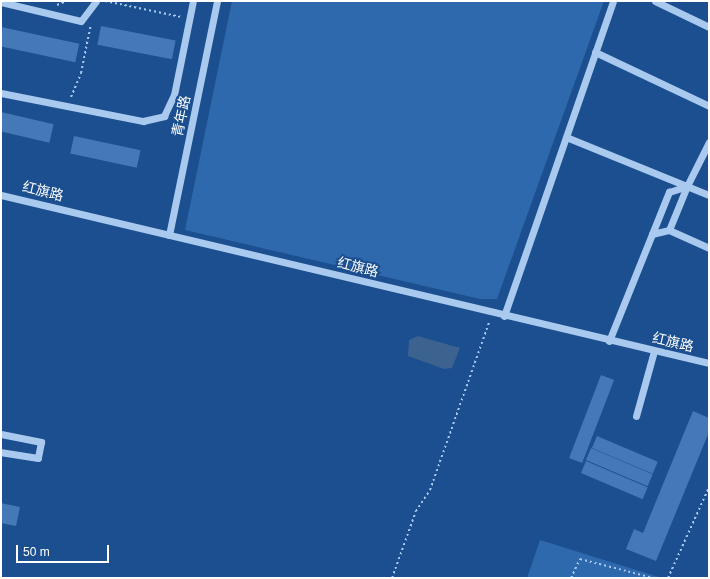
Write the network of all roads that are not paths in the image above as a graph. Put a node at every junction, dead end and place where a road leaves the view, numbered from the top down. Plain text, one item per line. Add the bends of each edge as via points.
1 (193, 1) edge
2 (217, 1) edge
3 (613, 1) edge
4 (655, 1) edge
5 (1, 2) edge
6 (96, 3) edge
7 (709, 27) edge
8 (595, 52) junction
9 (1, 93) edge
10 (709, 106) edge
11 (566, 137) junction
12 (709, 142) edge
13 (687, 186) junction
14 (709, 194) edge
15 (1, 195) edge
16 (669, 230) junction
17 (652, 234) junction
18 (169, 235) junction
19 (709, 248) edge
20 (504, 316) junction
21 (609, 341) junction
22 (654, 351) junction
23 (709, 364) edge
24 (636, 416) dead end
25 (1, 434) edge
26 (1, 452) edge

1 - 9 street via 174,95 164,116 143,121
2 - 18 street, 青年路
3 - 8 street
4 - 7 street
5 - 6 street via 81,21
8 - 10 street
8 - 11 street
11 - 13 street
11 - 20 street
12 - 13 street
13 - 14 street
13 - 16 street
13 - 17 street via 668,192
15 - 18 street, 红旗路
16 - 17 street
16 - 19 street
17 - 21 street
18 - 20 street, 红旗路
20 - 21 street, 红旗路
21 - 22 street, 红旗路
22 - 23 street, 红旗路
22 - 24 street
25 - 26 street via 41,442 38,458

